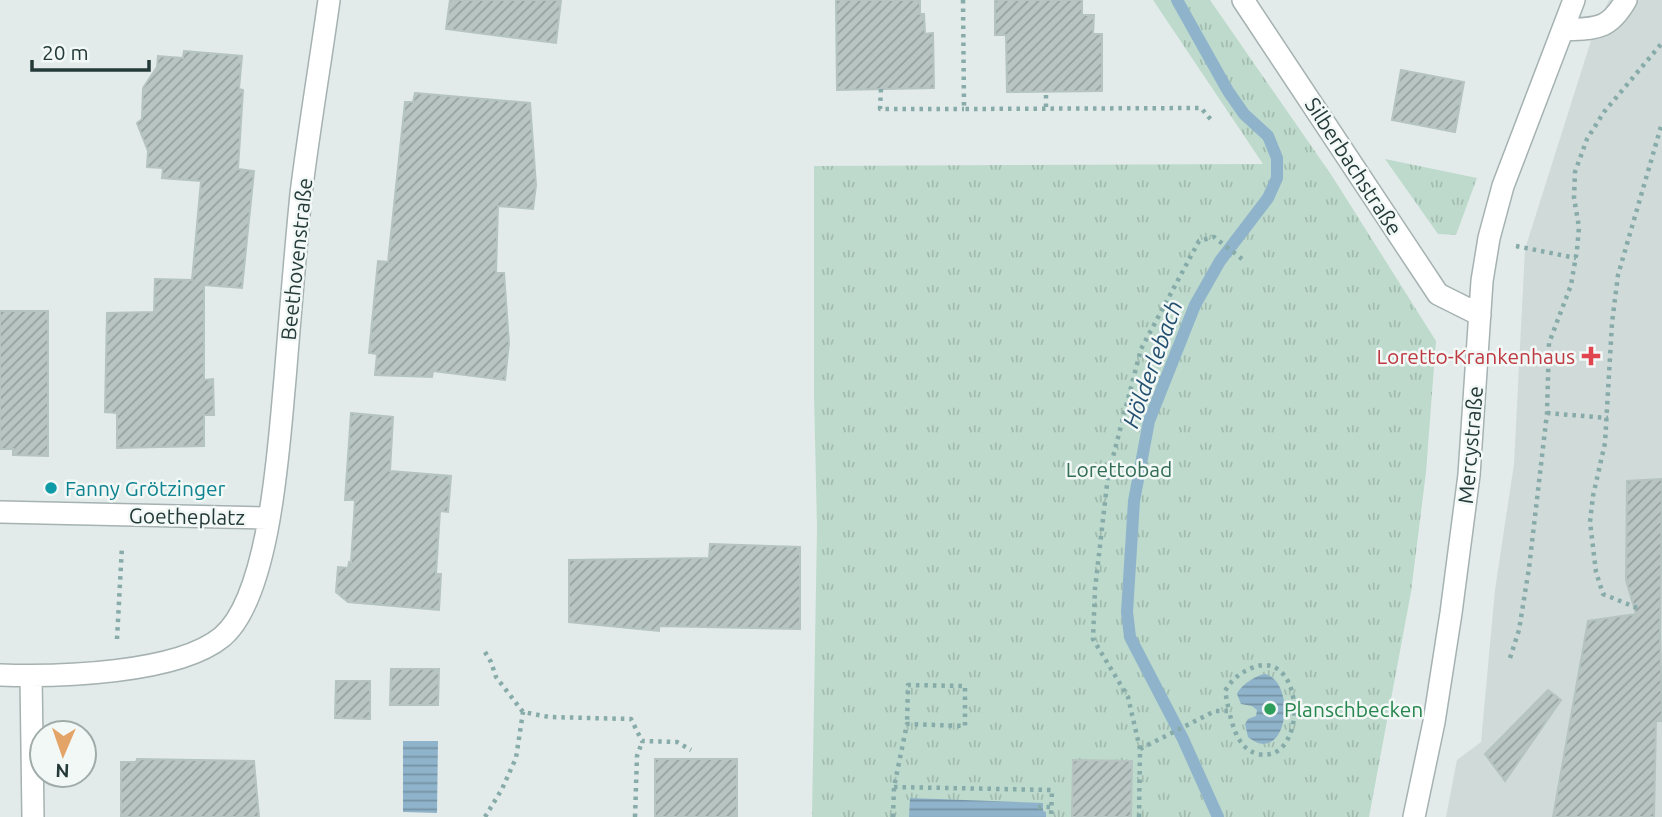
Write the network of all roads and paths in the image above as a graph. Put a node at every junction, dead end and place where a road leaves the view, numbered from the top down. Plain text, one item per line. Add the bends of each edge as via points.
1 (329, 0) edge
2 (963, 0) edge
3 (1243, 0) edge
4 (1574, 0) edge
5 (1626, 0) edge
6 (1563, 30) junction
7 (1662, 43) edge
8 (881, 89) dead end
9 (1046, 91) dead end
10 (1046, 107) junction
11 (964, 108) junction
12 (1213, 122) dead end
13 (1662, 123) edge
14 (1525, 249) dead end
15 (1576, 258) junction
16 (1242, 259) dead end
17 (1480, 315) junction
18 (1546, 413) junction
19 (1608, 418) junction
20 (0, 512) edge
21 (123, 515) junction
22 (269, 518) junction
23 (1637, 608) dead end
24 (485, 653) dead end
25 (1510, 658) dead end
26 (115, 671) junction
27 (0, 675) edge
28 (31, 676) junction
29 (1229, 711) junction
30 (523, 712) junction
31 (907, 724) junction
32 (642, 741) junction
33 (691, 750) dead end
34 (1140, 750) junction
35 (894, 787) junction
36 (1038, 807) dead end
37 (1052, 807) junction
38 (33, 817) edge
39 (485, 817) edge
40 (635, 817) edge
41 (893, 817) edge
42 (1051, 817) edge
43 (1139, 817) edge
44 (1414, 817) edge

1 - 22 street, Beethovenstraße via 302,194
2 - 11 path
3 - 17 street, Silberbachstraße via 1437,294
4 - 6 street, Mercystraße
5 - 6 street via 1615,18 1595,28
6 - 17 street, Mercystraße via 1503,186 1489,238
7 - 15 path via 1587,139 1575,172
8 - 11 path via 880,109
9 - 10 path
10 - 11 path
10 - 12 path via 1201,108
13 - 19 path via 1618,275
14 - 15 path
15 - 18 path via 1549,343
16 - 34 path via 1214,237 1199,241 1142,349 1108,476 1093,639 1128,697
17 - 44 street, Mercystraße via 1469,475 1451,613
18 - 19 path
18 - 25 path via 1529,568
19 - 23 path via 1590,522 1596,572 1603,594
20 - 21 street, Goetheplatz
21 - 22 street, Goetheplatz
21 - 26 path
22 - 26 street, Goetheplatz via 245,606 222,637 176,659
24 - 30 path via 496,677
26 - 28 street, Goetheplatz
27 - 28 street, Goetheplatz
28 - 38 street
29 - 29 path via 1225,691 1232,680 1264,664 1285,677 1295,710 1284,745 1273,753 1258,754 1244,747
29 - 34 path via 1215,711
30 - 32 path via 631,719
30 - 39 path via 516,758
31 - 31 path via 965,726 965,686 908,685
31 - 35 path
32 - 33 path via 677,742
32 - 40 path via 637,756
34 - 43 path
35 - 37 path via 1052,790
35 - 41 path
36 - 37 path
37 - 42 path

